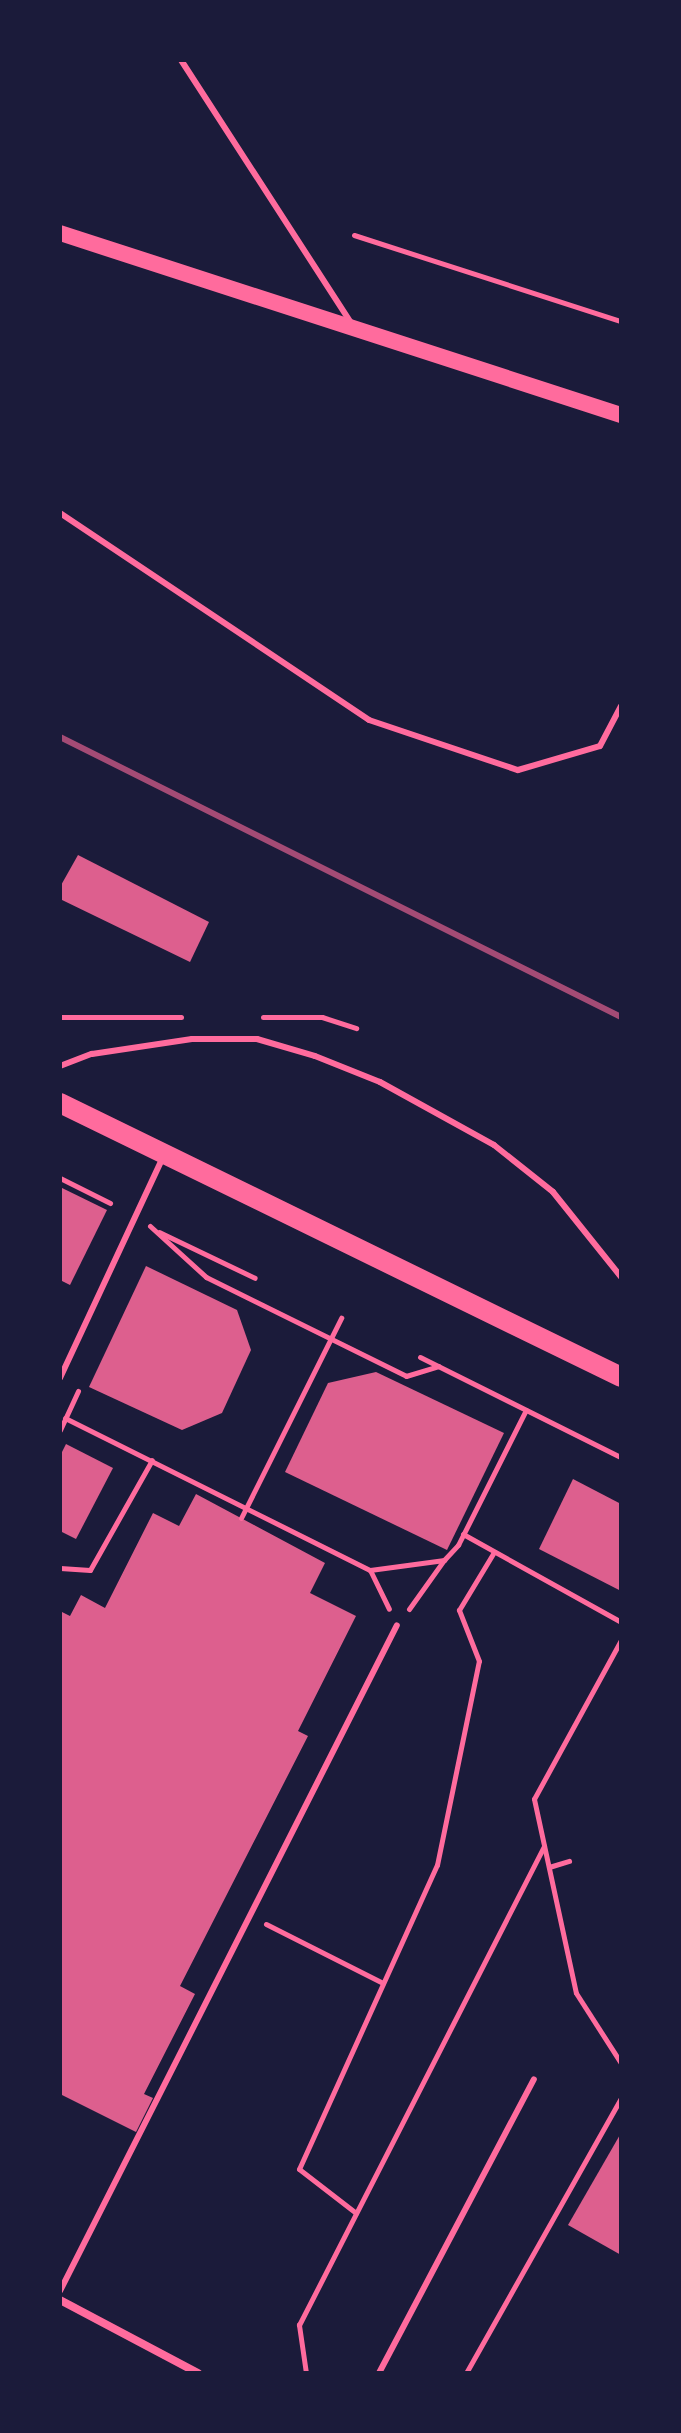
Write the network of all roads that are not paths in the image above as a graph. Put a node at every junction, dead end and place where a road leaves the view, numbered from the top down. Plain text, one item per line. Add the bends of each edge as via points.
1 (181, 60) edge
2 (60, 233) edge
3 (355, 330) junction
4 (621, 415) edge
5 (60, 513) edge
6 (621, 706) edge
7 (60, 1066) edge
8 (60, 1103) edge
9 (164, 1155) junction
10 (621, 1277) edge
11 (621, 1377) edge
12 (60, 1378) edge
13 (397, 1625) road end
14 (534, 2079) dead end
15 (60, 2291) edge
16 (60, 2300) edge
17 (198, 2373) edge
18 (379, 2373) edge

1 - 3 lane
2 - 3 main road
3 - 4 main road
5 - 6 lane via 369,720 518,770 600,746
7 - 10 lane via 92,1054 192,1039 257,1039 315,1056 380,1082 494,1145 553,1192
8 - 9 main road
9 - 11 main road
9 - 12 lane
13 - 15 lane
14 - 18 lane
16 - 17 street

